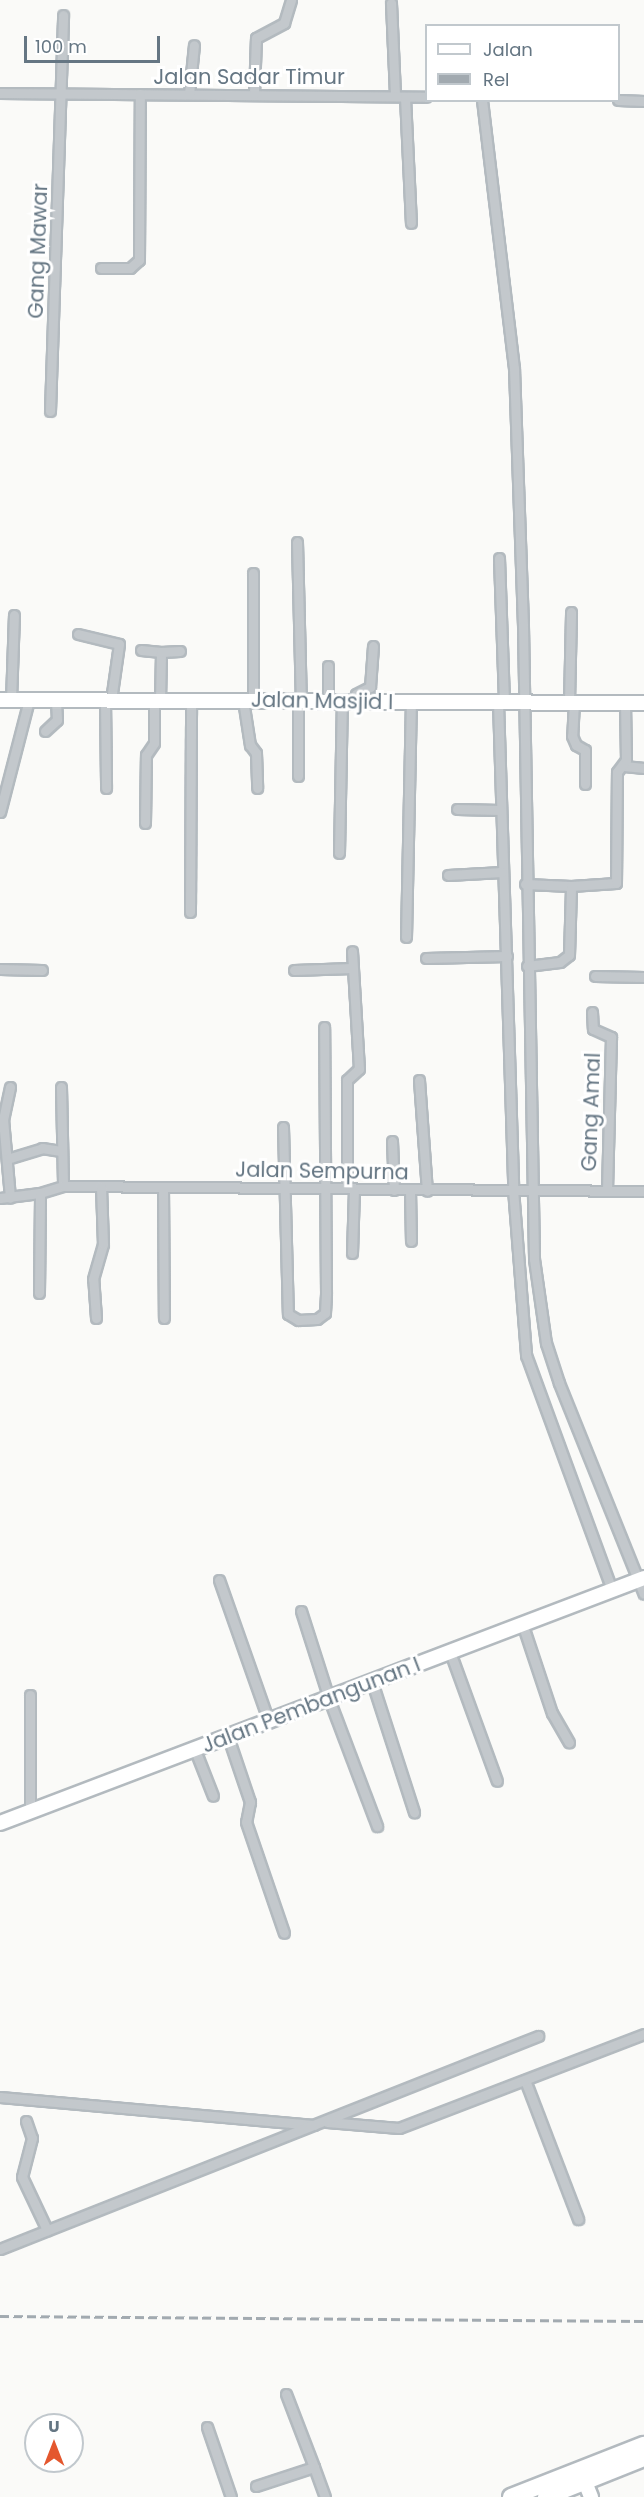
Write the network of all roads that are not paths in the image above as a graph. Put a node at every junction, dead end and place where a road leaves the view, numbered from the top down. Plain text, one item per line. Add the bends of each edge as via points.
1 (291, 0) edge
2 (392, 3) dead end
3 (63, 15) dead end
4 (194, 45) dead end
5 (0, 93) edge
6 (60, 93) junction
7 (140, 94) junction
8 (189, 94) junction
9 (254, 94) junction
10 (400, 97) junction
11 (425, 97) edge
12 (620, 100) edge
13 (644, 101) edge
14 (482, 102) edge
15 (411, 223) dead end
16 (101, 268) dead end
17 (50, 411) dead end
18 (297, 542) dead end
19 (499, 558) dead end
20 (253, 573) dead end
21 (571, 612) dead end
22 (14, 615) dead end
23 (78, 634) dead end
24 (373, 646) dead end
25 (141, 650) dead end
26 (161, 651) junction
27 (180, 651) dead end
28 (328, 666) dead end
29 (5, 700) edge
30 (29, 700) junction
31 (56, 700) junction
32 (108, 700) junction
33 (191, 700) junction
34 (248, 700) junction
35 (157, 701) junction
36 (299, 701) junction
37 (341, 702) junction
38 (411, 702) junction
39 (511, 702) junction
40 (572, 702) junction
41 (625, 702) junction
42 (644, 703) edge
43 (45, 731) dead end
44 (624, 766) junction
45 (644, 768) edge
46 (298, 776) dead end
47 (585, 784) dead end
48 (106, 788) dead end
49 (257, 788) dead end
50 (457, 809) dead end
51 (500, 810) junction
52 (0, 812) edge
53 (145, 823) dead end
54 (339, 853) dead end
55 (502, 872) junction
56 (448, 875) dead end
57 (525, 884) junction
58 (572, 886) junction
59 (190, 912) dead end
60 (406, 936) dead end
61 (352, 951) dead end
62 (507, 956) junction
63 (426, 958) dead end
64 (527, 966) junction
65 (352, 968) junction
66 (0, 969) edge
67 (42, 970) dead end
68 (294, 970) dead end
69 (596, 976) dead end
70 (644, 977) edge
71 (592, 1012) dead end
72 (511, 1020) junction
73 (527, 1020) junction
74 (324, 1027) dead end
75 (419, 1080) dead end
76 (10, 1087) dead end
77 (62, 1087) dead end
78 (283, 1127) dead end
79 (392, 1141) dead end
80 (61, 1151) junction
81 (7, 1159) junction
82 (63, 1186) junction
83 (101, 1186) junction
84 (163, 1187) junction
85 (282, 1187) junction
86 (327, 1189) junction
87 (351, 1189) junction
88 (514, 1189) junction
89 (394, 1190) junction
90 (411, 1190) junction
91 (530, 1190) junction
92 (427, 1191) junction
93 (607, 1191) junction
94 (644, 1191) edge
95 (40, 1193) junction
96 (5, 1198) edge
97 (411, 1241) dead end
98 (352, 1253) dead end
99 (39, 1293) dead end
100 (96, 1318) dead end
101 (164, 1318) dead end
102 (219, 1580) dead end
103 (632, 1585) edge
104 (301, 1611) dead end
105 (523, 1626) junction
106 (450, 1652) junction
107 (372, 1682) junction
108 (30, 1695) dead end
109 (329, 1699) junction
110 (269, 1722) junction
111 (228, 1737) junction
112 (569, 1742) dead end
113 (195, 1749) junction
114 (497, 1781) dead end
115 (213, 1796) dead end
116 (30, 1812) junction
117 (414, 1812) dead end
118 (0, 1823) edge
119 (377, 1826) dead end
120 (284, 1933) dead end
121 (644, 2034) edge
122 (538, 2036) dead end
123 (525, 2080) junction
124 (0, 2097) edge
125 (26, 2121) dead end
126 (324, 2121) junction
127 (314, 2125) junction
128 (578, 2219) dead end
129 (47, 2230) junction
130 (0, 2249) edge
131 (286, 2394) dead end
132 (207, 2427) dead end
133 (644, 2445) edge
134 (644, 2458) edge
135 (314, 2467) junction
136 (585, 2483) edge
137 (256, 2486) dead end
138 (231, 2497) edge
139 (325, 2497) edge
140 (511, 2497) edge
141 (546, 2497) edge

1 - 9 street via 281,26 256,38
2 - 10 street
3 - 6 street, Gang Mawar
4 - 8 street
5 - 6 street, Jalan Sadar Timur
6 - 7 street, Jalan Sadar Timur
6 - 17 street, Gang Mawar
7 - 8 street, Jalan Sadar Timur
7 - 16 street via 139,260 130,268
8 - 9 street, Jalan Sadar Timur
9 - 10 street, Jalan Sadar Timur
10 - 11 street, Jalan Sadar Timur
10 - 15 street
12 - 13 street
14 - 39 street via 514,368
18 - 36 street
19 - 39 street
20 - 34 street
21 - 40 street
22 - 29 street
23 - 32 street via 119,644
24 - 37 street via 370,687
25 - 26 street
26 - 27 street
26 - 35 street
28 - 37 street
29 - 30 main road, Jalan Masjid I
30 - 31 main road, Jalan Masjid I
30 - 52 street
31 - 32 main road, Jalan Masjid I
31 - 43 street via 57,720
32 - 35 main road, Jalan Masjid I
32 - 48 street
33 - 34 main road, Jalan Masjid I
33 - 35 main road, Jalan Masjid I
33 - 59 street
34 - 36 main road, Jalan Masjid I
34 - 49 street
35 - 53 street via 154,743 146,755
36 - 37 main road, Jalan Masjid I
36 - 46 street
37 - 38 main road, Jalan Masjid I
37 - 54 street
38 - 39 main road, Jalan Masjid I
38 - 60 street
39 - 40 main road, Jalan Masjid I
39 - 51 street
39 - 57 street
40 - 41 main road, Jalan Masjid I
40 - 47 street via 572,736 576,745 585,750
41 - 42 main road, Jalan Masjid I
41 - 44 street
44 - 45 street
44 - 58 street via 617,772 616,883
50 - 51 street
51 - 55 street
55 - 56 street
55 - 62 street
57 - 58 street
57 - 64 street
58 - 64 street via 570,956 560,962
61 - 65 street
62 - 63 street
62 - 72 street
64 - 73 street
65 - 68 street
65 - 87 street via 359,1069 347,1080
66 - 67 street
69 - 70 street
71 - 93 street, Gang Amal via 593,1029 611,1036
72 - 73 street
72 - 88 street
73 - 91 street
74 - 86 street
75 - 92 street
76 - 81 street via 3,1119
77 - 80 street
78 - 85 street
79 - 89 street
80 - 81 street via 42,1148
80 - 82 street
81 - 96 street
82 - 83 street, Jalan Sempurna
82 - 95 street, Jalan Sempurna
83 - 84 street, Jalan Sempurna
83 - 100 street via 103,1244 93,1279
84 - 85 street, Jalan Sempurna
84 - 101 street
85 - 86 street, Jalan Sempurna
85 - 86 street via 288,1314 298,1320 322,1318 325,1313
86 - 87 street, Jalan Sempurna
87 - 89 street, Jalan Sempurna
87 - 98 street
88 - 91 street, Jalan Sempurna
88 - 92 street, Jalan Sempurna
88 - 103 street via 526,1355
89 - 90 street, Jalan Sempurna
90 - 92 street, Jalan Sempurna
90 - 97 street
91 - 93 street, Jalan Sempurna
91 - 103 street via 534,1259 546,1343
93 - 94 street, Jalan Sempurna
95 - 96 street, Jalan Sempurna
95 - 99 street
102 - 110 street
103 - 105 main road, Jalan Pembangunan I
104 - 109 street
105 - 106 main road, Jalan Pembangunan I
105 - 112 street via 552,1713
106 - 107 main road, Jalan Pembangunan I
106 - 114 street
107 - 109 main road, Jalan Pembangunan I
107 - 117 street
108 - 116 street
109 - 110 main road, Jalan Pembangunan I
109 - 119 street
110 - 111 main road, Jalan Pembangunan I
111 - 113 main road, Jalan Pembangunan I
111 - 120 street via 250,1802 246,1822
113 - 115 street
113 - 116 main road, Jalan Pembangunan I
116 - 118 main road, Jalan Pembangunan I
121 - 123 street
122 - 126 street
123 - 126 street via 399,2128
123 - 128 street
124 - 127 street
125 - 129 street via 32,2138 22,2177
126 - 127 street
127 - 129 street
129 - 130 street
131 - 135 street
132 - 138 street
133 - 136 highway
134 - 136 highway
135 - 137 street
135 - 139 street
136 - 140 highway
136 - 141 highway

